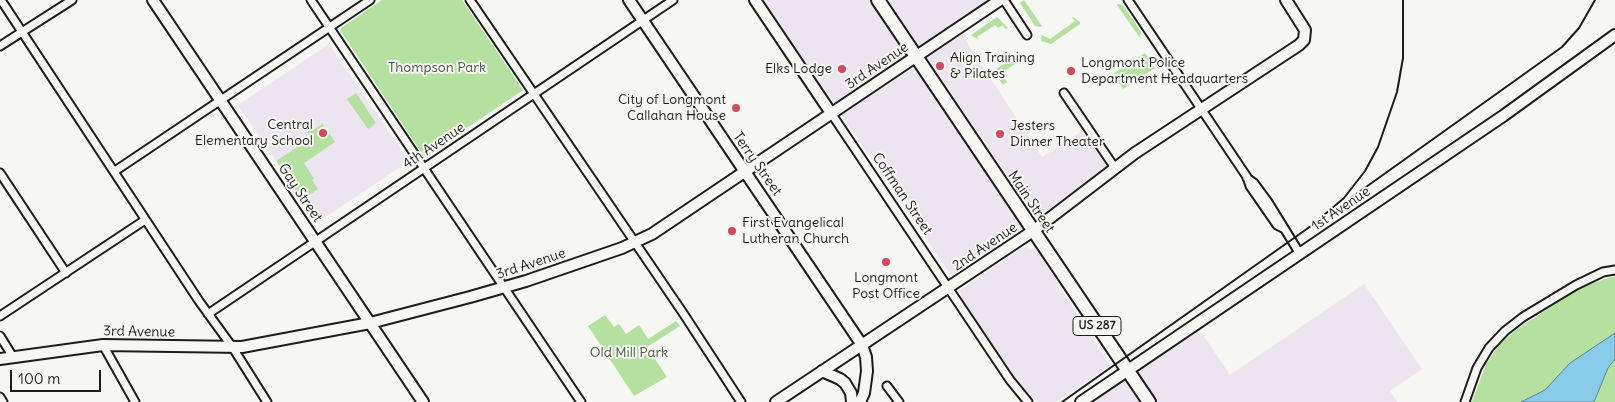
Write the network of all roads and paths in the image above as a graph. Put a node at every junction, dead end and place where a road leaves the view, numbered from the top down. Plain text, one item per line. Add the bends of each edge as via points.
1 (2, 0) edge
2 (72, 0) edge
3 (153, 0) edge
4 (311, 0) edge
5 (370, 0) edge
6 (470, 0) edge
7 (629, 0) edge
8 (673, 0) edge
9 (755, 0) edge
10 (878, 0) edge
11 (1002, 0) edge
12 (1128, 0) edge
13 (1286, 0) edge
14 (642, 21) junction
15 (330, 27) junction
16 (23, 32) junction
17 (1027, 35) dead end
18 (1615, 36) edge
19 (0, 46) edge
20 (916, 56) junction
21 (1064, 93) dead end
22 (534, 94) junction
23 (221, 100) junction
24 (1201, 109) junction
25 (831, 113) junction
26 (424, 168) junction
27 (1115, 168) junction
28 (115, 171) junction
29 (745, 172) junction
30 (0, 174) edge
31 (146, 220) junction
32 (1033, 231) junction
33 (315, 240) junction
34 (634, 243) junction
35 (1300, 254) junction
36 (1615, 270) edge
37 (66, 273) junction
38 (504, 287) junction
39 (948, 288) junction
40 (208, 314) junction
41 (0, 316) edge
42 (370, 323) junction
43 (0, 336) edge
44 (102, 345) junction
45 (862, 345) junction
46 (233, 348) junction
47 (13, 357) junction
48 (0, 359) edge
49 (1127, 370) junction
50 (822, 372) junction
51 (888, 386) dead end
52 (0, 397) edge
53 (3, 402) edge
54 (135, 402) edge
55 (267, 402) edge
56 (423, 402) edge
57 (580, 402) edge
58 (741, 402) edge
59 (778, 402) edge
60 (852, 402) edge
61 (860, 402) edge
62 (899, 402) edge
63 (1028, 402) edge
64 (1081, 402) edge
65 (1148, 402) edge
66 (1465, 402) edge

1 - 16 street
2 - 16 street
3 - 23 street, Gay Street
4 - 15 street
5 - 15 street
6 - 22 street
7 - 14 street, Terry Street
8 - 14 street, 4th Avenue
9 - 25 street, Coffman Street
10 - 20 highway, Main Street / US 287
11 - 17 street
11 - 20 street, 3rd Avenue
12 - 24 street
13 - 24 street, 2nd Avenue via 1305,30 1304,40
14 - 22 street, 4th Avenue
14 - 29 street, Terry Street
15 - 23 street
15 - 26 street
16 - 19 street
16 - 28 street
18 - 35 street, 1st Avenue
20 - 25 street, 3rd Avenue
20 - 32 highway, Main Street / US 287
21 - 27 street
22 - 26 street, 4th Avenue
22 - 34 street
23 - 28 street
23 - 33 street, Gay Street
24 - 27 street, 2nd Avenue
24 - 35 street via 1247,178 1282,222
25 - 29 street, 3rd Avenue
25 - 39 street, Coffman Street
26 - 33 street, 4th Avenue
26 - 38 street
27 - 32 street, 2nd Avenue
28 - 31 street
29 - 34 street, 3rd Avenue
29 - 45 street, Terry Street
30 - 37 street
31 - 37 street
31 - 40 street
32 - 39 street, 2nd Avenue
32 - 49 highway, Main Street / US 287
33 - 40 street, 4th Avenue
33 - 42 street, Gay Street
34 - 38 street, 3rd Avenue
34 - 58 street
35 - 49 street, 1st Avenue
36 - 66 street via 1576,285 1505,331 1488,348
37 - 41 street
38 - 42 street, 3rd Avenue
38 - 57 street
39 - 45 street, 2nd Avenue
39 - 63 street, Coffman Street
40 - 46 street
42 - 46 street, 3rd Avenue
42 - 56 street, Gay Street
43 - 47 street
44 - 46 street, 3rd Avenue
44 - 47 street, 3rd Avenue
44 - 54 street
45 - 50 street, 2nd Avenue
45 - 61 street via 867,371
46 - 55 street
47 - 48 street, 3rd Avenue
49 - 64 street, 1st Avenue
49 - 65 highway, US 287
50 - 59 street, 2nd Avenue
50 - 60 street via 845,383
51 - 62 street
52 - 53 street

